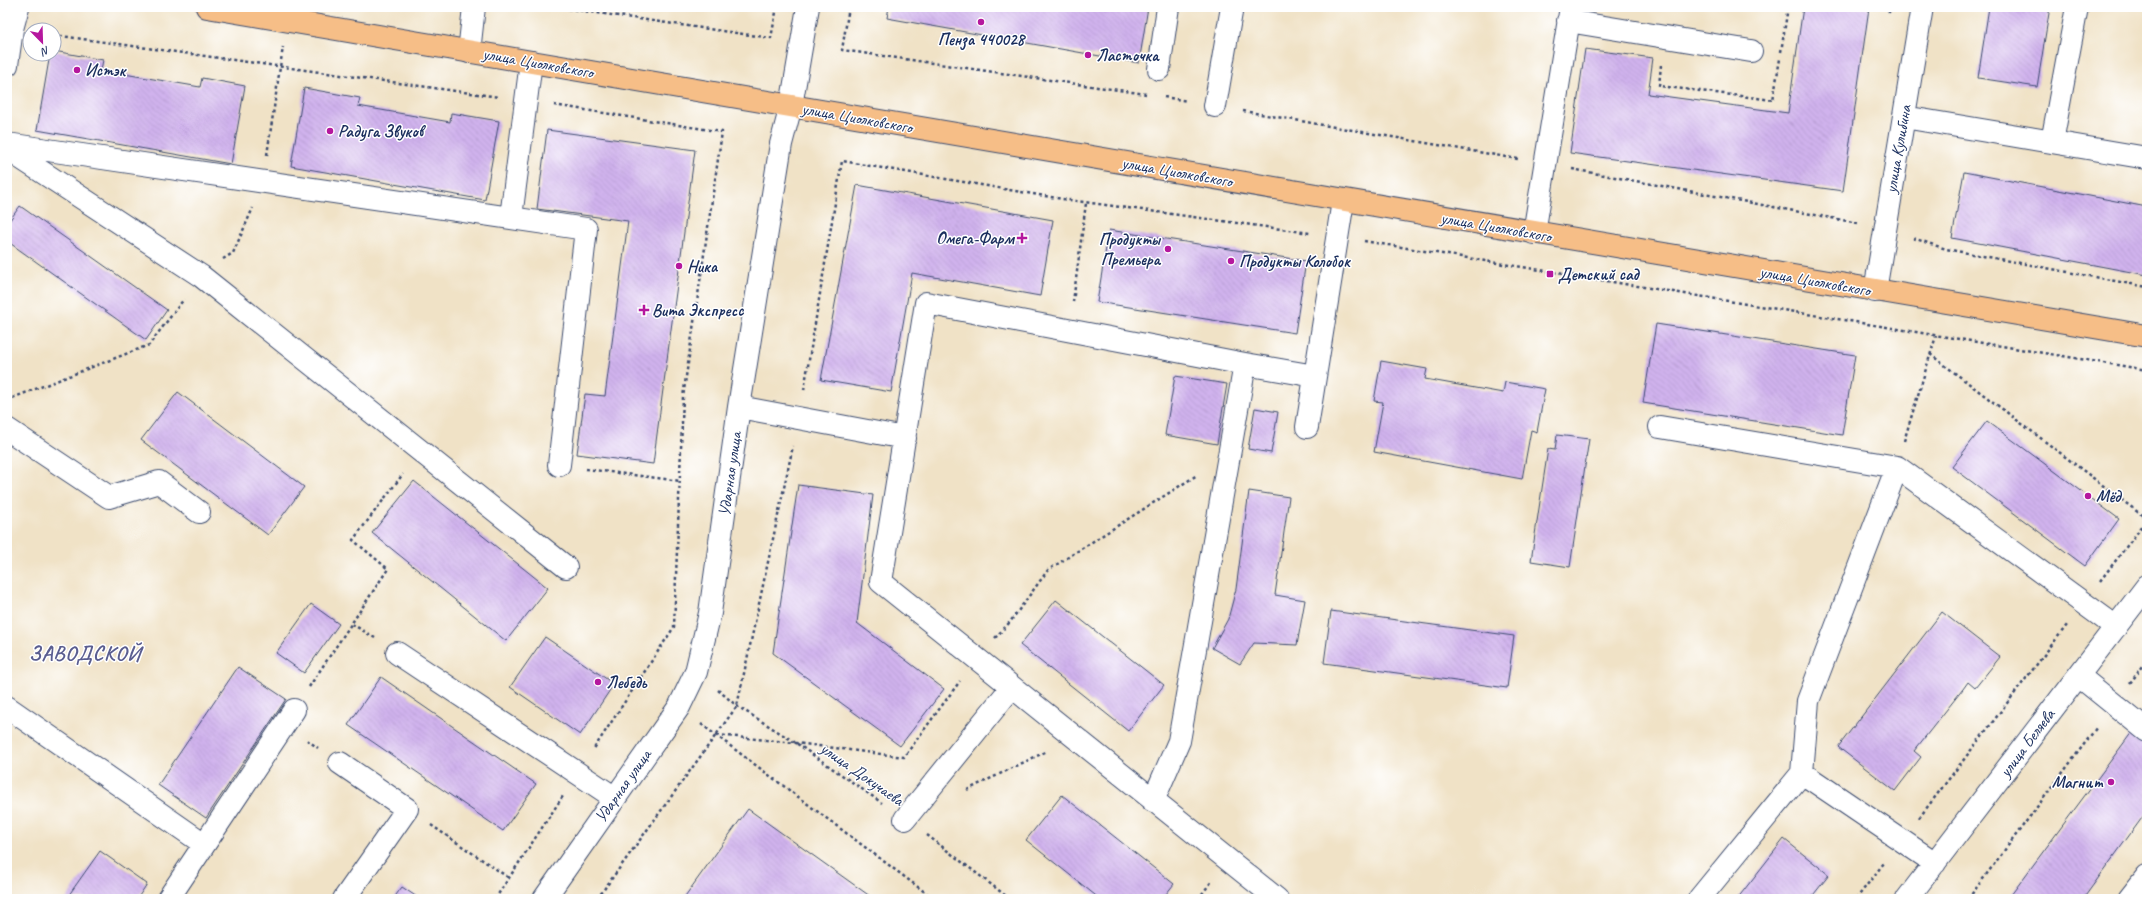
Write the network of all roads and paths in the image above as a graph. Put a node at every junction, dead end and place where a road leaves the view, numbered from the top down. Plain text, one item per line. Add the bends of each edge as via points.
1 (18, 7) edge
2 (206, 7) edge
3 (474, 7) edge
4 (556, 7) edge
5 (776, 7) edge
6 (808, 7) edge
7 (849, 7) edge
8 (1168, 7) edge
9 (1232, 7) edge
10 (1788, 7) edge
11 (1922, 7) edge
12 (2077, 7) edge
13 (1570, 14) edge
14 (62, 36) edge
15 (1751, 51) dead end
16 (469, 52) junction
17 (531, 62) junction
18 (1662, 62) dead end
19 (7, 65) edge
20 (1159, 69) dead end
21 (1147, 94) dead end
22 (1162, 97) dead end
23 (526, 101) junction
24 (792, 106) junction
25 (1215, 106) junction
26 (1904, 116) junction
27 (2052, 142) junction
28 (7, 144) edge
29 (7, 149) edge
30 (2147, 158) edge
31 (1545, 164) junction
32 (1343, 201) junction
33 (1086, 202) dead end
34 (511, 217) junction
35 (1884, 228) junction
36 (1534, 233) junction
37 (1337, 237) junction
38 (2147, 287) edge
39 (1875, 291) junction
40 (1069, 331) junction
41 (1936, 336) junction
42 (2147, 336) edge
43 (1930, 354) junction
44 (1245, 364) junction
45 (2147, 370) edge
46 (1315, 376) junction
47 (739, 407) junction
48 (1307, 427) dead end
49 (1660, 427) dead end
50 (7, 429) edge
51 (905, 438) junction
52 (421, 452) junction
53 (559, 465) joint
54 (1897, 466) junction
55 (681, 481) junction
56 (198, 512) dead end
57 (2147, 520) edge
58 (566, 567) dead end
59 (2147, 586) edge
60 (2083, 604) junction
61 (2116, 627) junction
62 (397, 653) dead end
63 (2147, 660) edge
64 (696, 672) junction
65 (2079, 676) junction
66 (1011, 688) junction
67 (2114, 704) junction
68 (7, 707) edge
69 (679, 707) junction
70 (289, 717) junction
71 (2147, 731) edge
72 (716, 735) junction
73 (1075, 738) junction
74 (340, 763) joint
75 (578, 773) junction
76 (1802, 773) junction
77 (961, 792) dead end
78 (615, 798) junction
79 (1153, 801) junction
80 (407, 809) junction
81 (905, 819) junction
82 (1902, 840) junction
83 (204, 844) junction
84 (1935, 863) junction
85 (2147, 876) edge
86 (509, 878) junction
87 (168, 899) edge
88 (344, 899) edge
89 (495, 899) edge
90 (544, 899) edge
91 (597, 899) edge
92 (934, 899) edge
93 (1010, 899) edge
94 (1277, 899) edge
95 (1699, 899) edge
96 (1856, 899) edge
97 (1907, 899) edge
98 (1968, 899) edge
99 (2129, 899) edge

1 - 19 street
2 - 16 main road, улица Циолковского
3 - 16 street
4 - 5 path via 771,38
6 - 24 street, Ударная улица
7 - 21 path via 842,50
8 - 20 street
9 - 25 street
10 - 18 path via 1773,100 1658,86
11 - 26 street, улица Кулибина
12 - 27 street
13 - 15 street
13 - 31 street
14 - 23 path
16 - 17 main road, улица Циолковского
17 - 23 street
17 - 24 main road, улица Циолковского
22 - 25 path
23 - 34 street
23 - 55 path via 722,132 683,398
24 - 32 main road, улица Циолковского
24 - 47 street, Ударная улица via 781,144
25 - 31 path
26 - 27 street
26 - 35 street, улица Кулибина
27 - 30 street
28 - 34 street
29 - 52 street via 201,276
31 - 35 path
31 - 36 street
32 - 36 main road, улица Циолковского
32 - 37 street
33 - 40 path
34 - 53 street via 586,229
35 - 38 path via 1946,249
35 - 39 street, улица Кулибина
36 - 39 main road, улица Циолковского
37 - 41 path
37 - 46 street
39 - 42 main road, улица Циолковского
40 - 44 street
40 - 51 street via 926,302
41 - 43 path
41 - 45 path
43 - 54 path
43 - 57 path
44 - 46 street
44 - 79 street via 1179,741
46 - 48 street
47 - 51 street
47 - 64 street, Ударная улица via 710,613
49 - 54 street
50 - 56 street via 109,497 159,482
51 - 66 street via 881,582
52 - 58 street
52 - 70 path via 353,540 388,569
53 - 55 path
54 - 60 street
54 - 76 street via 1808,701
55 - 75 path via 674,627
57 - 60 path
59 - 61 street, улица Беляева
60 - 61 street
60 - 82 path
61 - 65 street, улица Беляева
62 - 75 street
63 - 67 path
64 - 69 street, Ударная улица
64 - 81 path, улица Докучаева via 737,706 796,743
65 - 67 street
65 - 84 street, улица Беляева
66 - 73 street
66 - 81 street
67 - 71 street
67 - 98 path
68 - 83 street
69 - 72 path
69 - 78 street, Ударная улица
70 - 74 path
70 - 83 street
72 - 91 path
72 - 92 path
73 - 77 path
73 - 79 street
74 - 80 street
75 - 78 street
75 - 86 path
76 - 82 street
76 - 95 street
78 - 90 street, Ударная улица
79 - 94 street
80 - 86 path
80 - 88 street
81 - 93 path, улица Докучаева
82 - 84 street
82 - 96 path
83 - 87 street
84 - 97 street, улица Беляева
85 - 99 street
86 - 89 path

